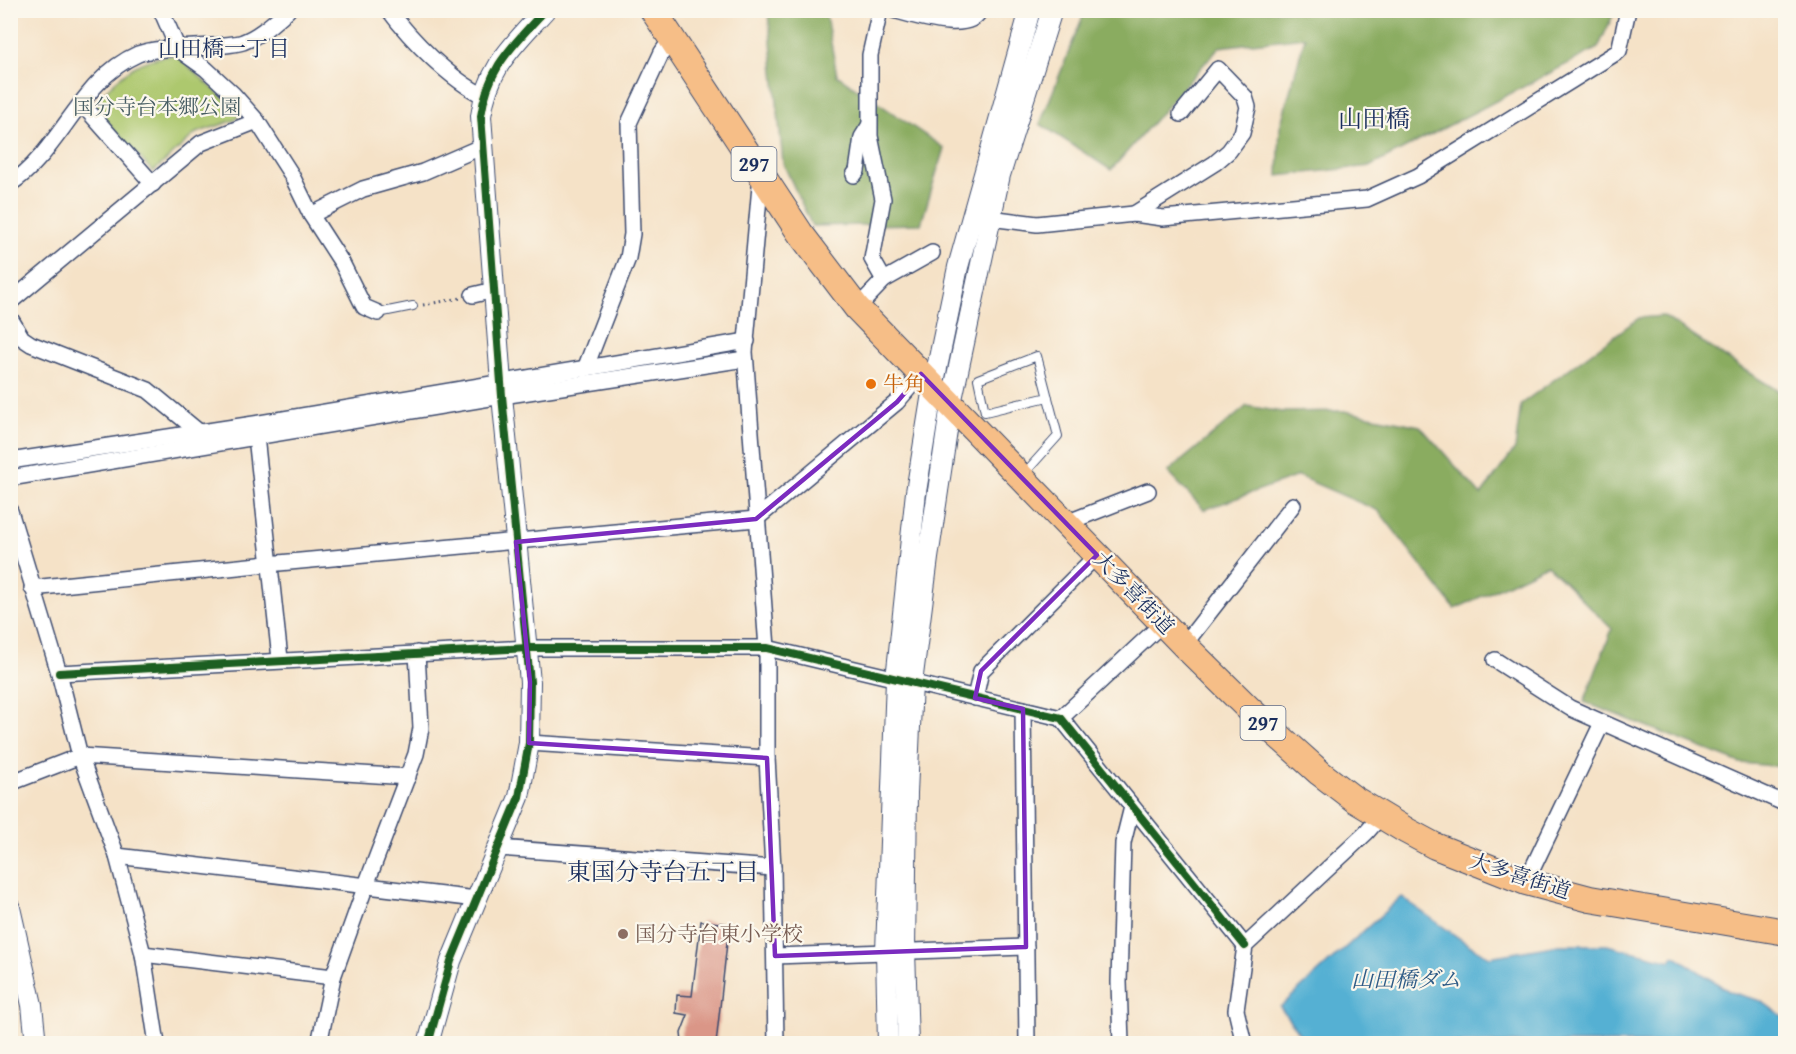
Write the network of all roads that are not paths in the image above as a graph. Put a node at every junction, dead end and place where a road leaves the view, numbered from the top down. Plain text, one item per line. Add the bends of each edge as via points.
1 (161, 10) edge
2 (288, 10) edge
3 (389, 10) edge
4 (545, 10) edge
5 (654, 10) edge
6 (880, 10) edge
7 (893, 10) edge
8 (980, 10) edge
9 (1030, 10) edge
10 (1052, 10) edge
11 (1628, 10) edge
12 (929, 14) edge
13 (671, 39) junction
14 (178, 49) junction
15 (484, 96) junction
16 (82, 104) junction
17 (1181, 114) dead end
18 (257, 121) junction
19 (870, 124) junction
20 (483, 146) junction
21 (854, 175) dead end
22 (761, 176) junction
23 (10, 184) edge
24 (153, 184) junction
25 (1134, 214) junction
26 (311, 215) junction
27 (990, 218) junction
28 (932, 253) dead end
29 (884, 279) junction
30 (494, 290) junction
31 (473, 296) road end
32 (10, 302) edge
33 (413, 306) road end
34 (857, 308) junction
35 (378, 313) joint
36 (10, 318) edge
37 (747, 341) junction
38 (745, 358) junction
39 (585, 369) junction
40 (935, 388) junction
41 (502, 389) junction
42 (1048, 397) junction
43 (255, 431) junction
44 (199, 432) junction
45 (10, 461) edge
46 (1022, 476) junction
47 (10, 478) edge
48 (1148, 491) dead end
49 (1293, 505) dead end
50 (10, 511) edge
51 (756, 519) junction
52 (1066, 523) junction
53 (516, 542) junction
54 (1097, 555) junction
55 (268, 564) junction
56 (32, 588) junction
57 (1163, 623) junction
58 (1184, 645) junction
59 (528, 648) junction
60 (767, 648) junction
61 (417, 653) junction
62 (280, 659) junction
63 (1495, 660) dead end
64 (59, 673) junction
65 (904, 681) junction
66 (975, 698) junction
67 (1023, 709) junction
68 (1061, 718) junction
69 (1602, 723) junction
70 (529, 743) junction
71 (80, 756) junction
72 (767, 758) junction
73 (408, 777) junction
74 (10, 783) edge
75 (1785, 804) edge
76 (1132, 807) junction
77 (1382, 816) junction
78 (499, 848) junction
79 (117, 856) junction
80 (773, 868) junction
81 (1526, 882) junction
82 (366, 885) junction
83 (476, 899) junction
84 (10, 908) edge
85 (1785, 932) edge
86 (1245, 946) junction
87 (1026, 947) junction
88 (896, 950) junction
89 (143, 954) junction
90 (775, 956) junction
91 (333, 977) junction
92 (36, 1044) edge
93 (157, 1044) edge
94 (319, 1044) edge
95 (428, 1044) edge
96 (776, 1044) edge
97 (888, 1044) edge
98 (908, 1044) edge
99 (1027, 1044) edge
100 (1121, 1044) edge
101 (1244, 1044) edge

1 - 14 street
2 - 14 street via 242,43
3 - 15 street via 408,36 471,90
4 - 15 street via 500,63
5 - 13 highway, 大多喜街道 / 297
6 - 19 street via 870,55
7 - 12 street
8 - 12 street via 974,20 964,23
9 - 40 street via 958,267
10 - 27 street
11 - 25 street via 1619,51 1418,176 1367,199 1163,218
13 - 22 highway, 大多喜街道 / 297
13 - 39 street via 629,123 632,234 628,258
14 - 16 street via 139,54 96,85
14 - 18 street via 219,81
15 - 20 street
16 - 23 street via 28,173
16 - 24 street
17 - 25 street via 1218,69 1245,97 1248,107 1242,133 1229,151
18 - 24 street via 201,143
18 - 26 street via 291,174
19 - 21 street via 862,137
19 - 29 street via 883,199 872,259
20 - 26 street via 423,172 363,189
20 - 30 street
22 - 34 highway, 大多喜街道 / 297
22 - 37 street
24 - 32 street
25 - 27 street via 1037,224
26 - 35 street via 364,307
27 - 40 street
28 - 29 street
29 - 34 street
30 - 31 street
30 - 41 street
33 - 35 lane
34 - 40 highway, 大多喜街道 / 297
36 - 44 street via 22,338 31,344 148,390
37 - 38 street
37 - 39 street
38 - 41 street
38 - 51 street
39 - 41 street
40 - 46 highway, 大多喜街道 / 297
40 - 51 street via 897,402
40 - 65 street via 928,558
41 - 43 street
41 - 53 street
42 - 42 lane via 1036,356 978,379 985,412
42 - 46 lane via 1058,436
43 - 44 street
43 - 47 street
43 - 55 street
44 - 45 street
46 - 52 highway, 大多喜街道 / 297
48 - 52 street
49 - 58 street
50 - 56 street
51 - 53 street
51 - 60 street
52 - 54 highway, 大多喜街道 / 297
53 - 55 street
53 - 59 street
54 - 57 highway, 大多喜街道 / 297
54 - 66 street via 981,671
55 - 56 street
55 - 62 street
56 - 64 street
57 - 58 highway, 大多喜街道 / 297
57 - 68 street
58 - 77 highway, 大多喜街道 / 297 via 1320,773
59 - 60 street
59 - 61 street
59 - 70 street
60 - 65 street
60 - 72 street
61 - 62 street
61 - 73 street via 421,728
62 - 64 street
63 - 69 street via 1570,708
64 - 71 street
65 - 66 street
65 - 88 street via 907,793
66 - 67 street
67 - 68 street
67 - 87 street
68 - 76 street
69 - 75 street
69 - 81 street
70 - 72 street
70 - 78 street via 519,797
71 - 73 street
71 - 74 street
71 - 79 street
72 - 80 street
73 - 82 street
76 - 86 street
76 - 100 street via 1123,843
77 - 81 highway, 大多喜街道 / 297 via 1436,846
77 - 86 street
78 - 80 street
78 - 83 street
79 - 82 street
79 - 89 street
80 - 90 street
81 - 85 highway, 大多喜街道 / 297 via 1590,899
82 - 83 street
82 - 91 street
83 - 95 street via 451,961
84 - 92 street via 32,1005
86 - 101 street via 1236,1010
87 - 88 street
87 - 99 street
88 - 90 street
88 - 97 street
88 - 98 street
89 - 91 street
89 - 93 street
90 - 96 street
91 - 94 street

